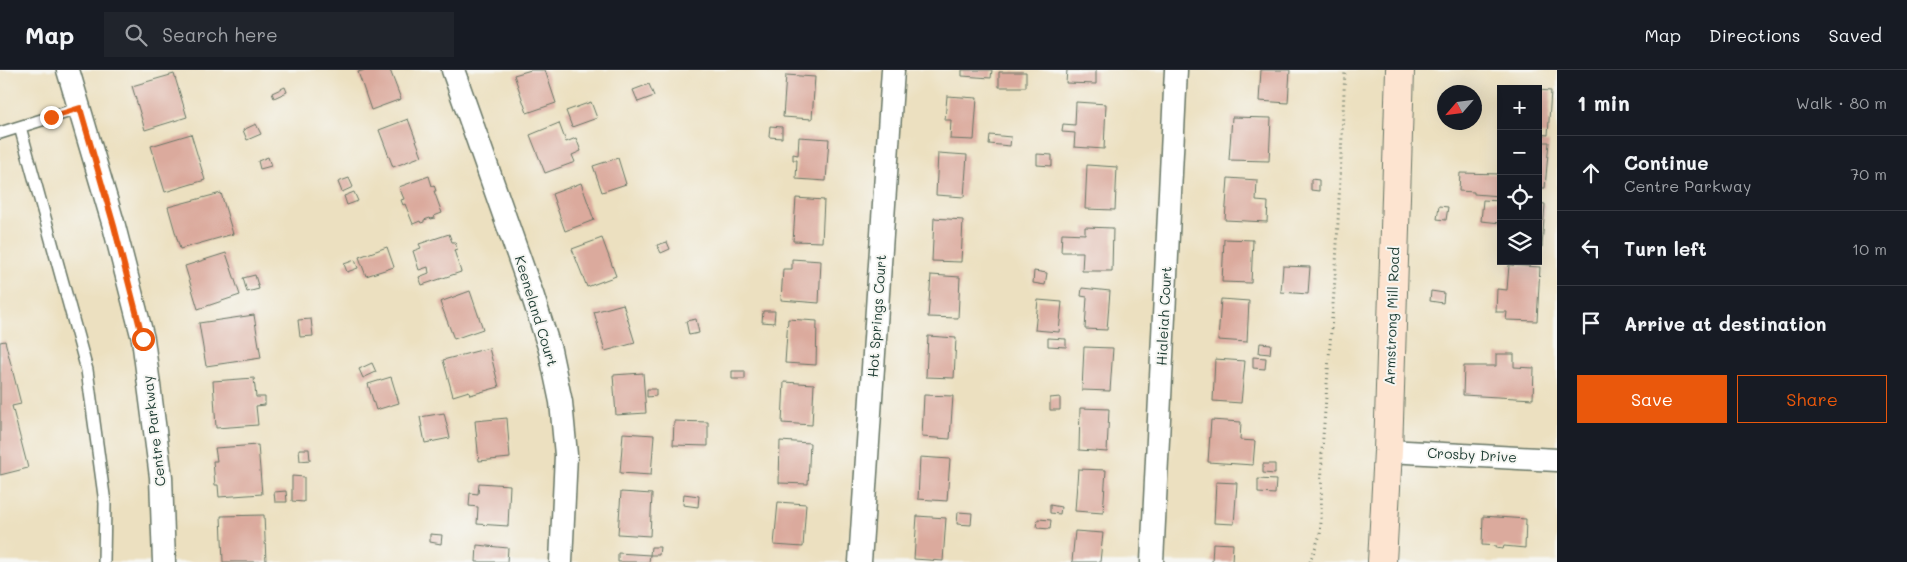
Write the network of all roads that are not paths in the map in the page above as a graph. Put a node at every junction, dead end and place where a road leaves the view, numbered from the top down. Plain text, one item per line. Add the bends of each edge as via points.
1 (68, 70) edge
2 (453, 70) edge
3 (893, 70) edge
4 (1176, 70) edge
5 (1400, 70) edge
6 (80, 108) junction
7 (20, 127) junction
8 (0, 133) edge
9 (1388, 451) junction
10 (1557, 460) edge
11 (104, 562) edge
12 (164, 562) edge
13 (561, 562) edge
14 (860, 562) edge
15 (1152, 562) edge
16 (1382, 562) edge

1 - 6 street, Centre Parkway
2 - 13 street, Keeneland Court via 533,297 554,368 566,455
3 - 14 street, Hot Springs Court
4 - 15 street, Hialeiah Court
5 - 9 main road, Armstrong Mill Road
6 - 7 lane
6 - 12 street, Centre Parkway via 143,339 161,477
7 - 8 lane
7 - 11 lane via 87,370 105,503
9 - 10 street, Crosby Drive
9 - 16 main road, Armstrong Mill Road

